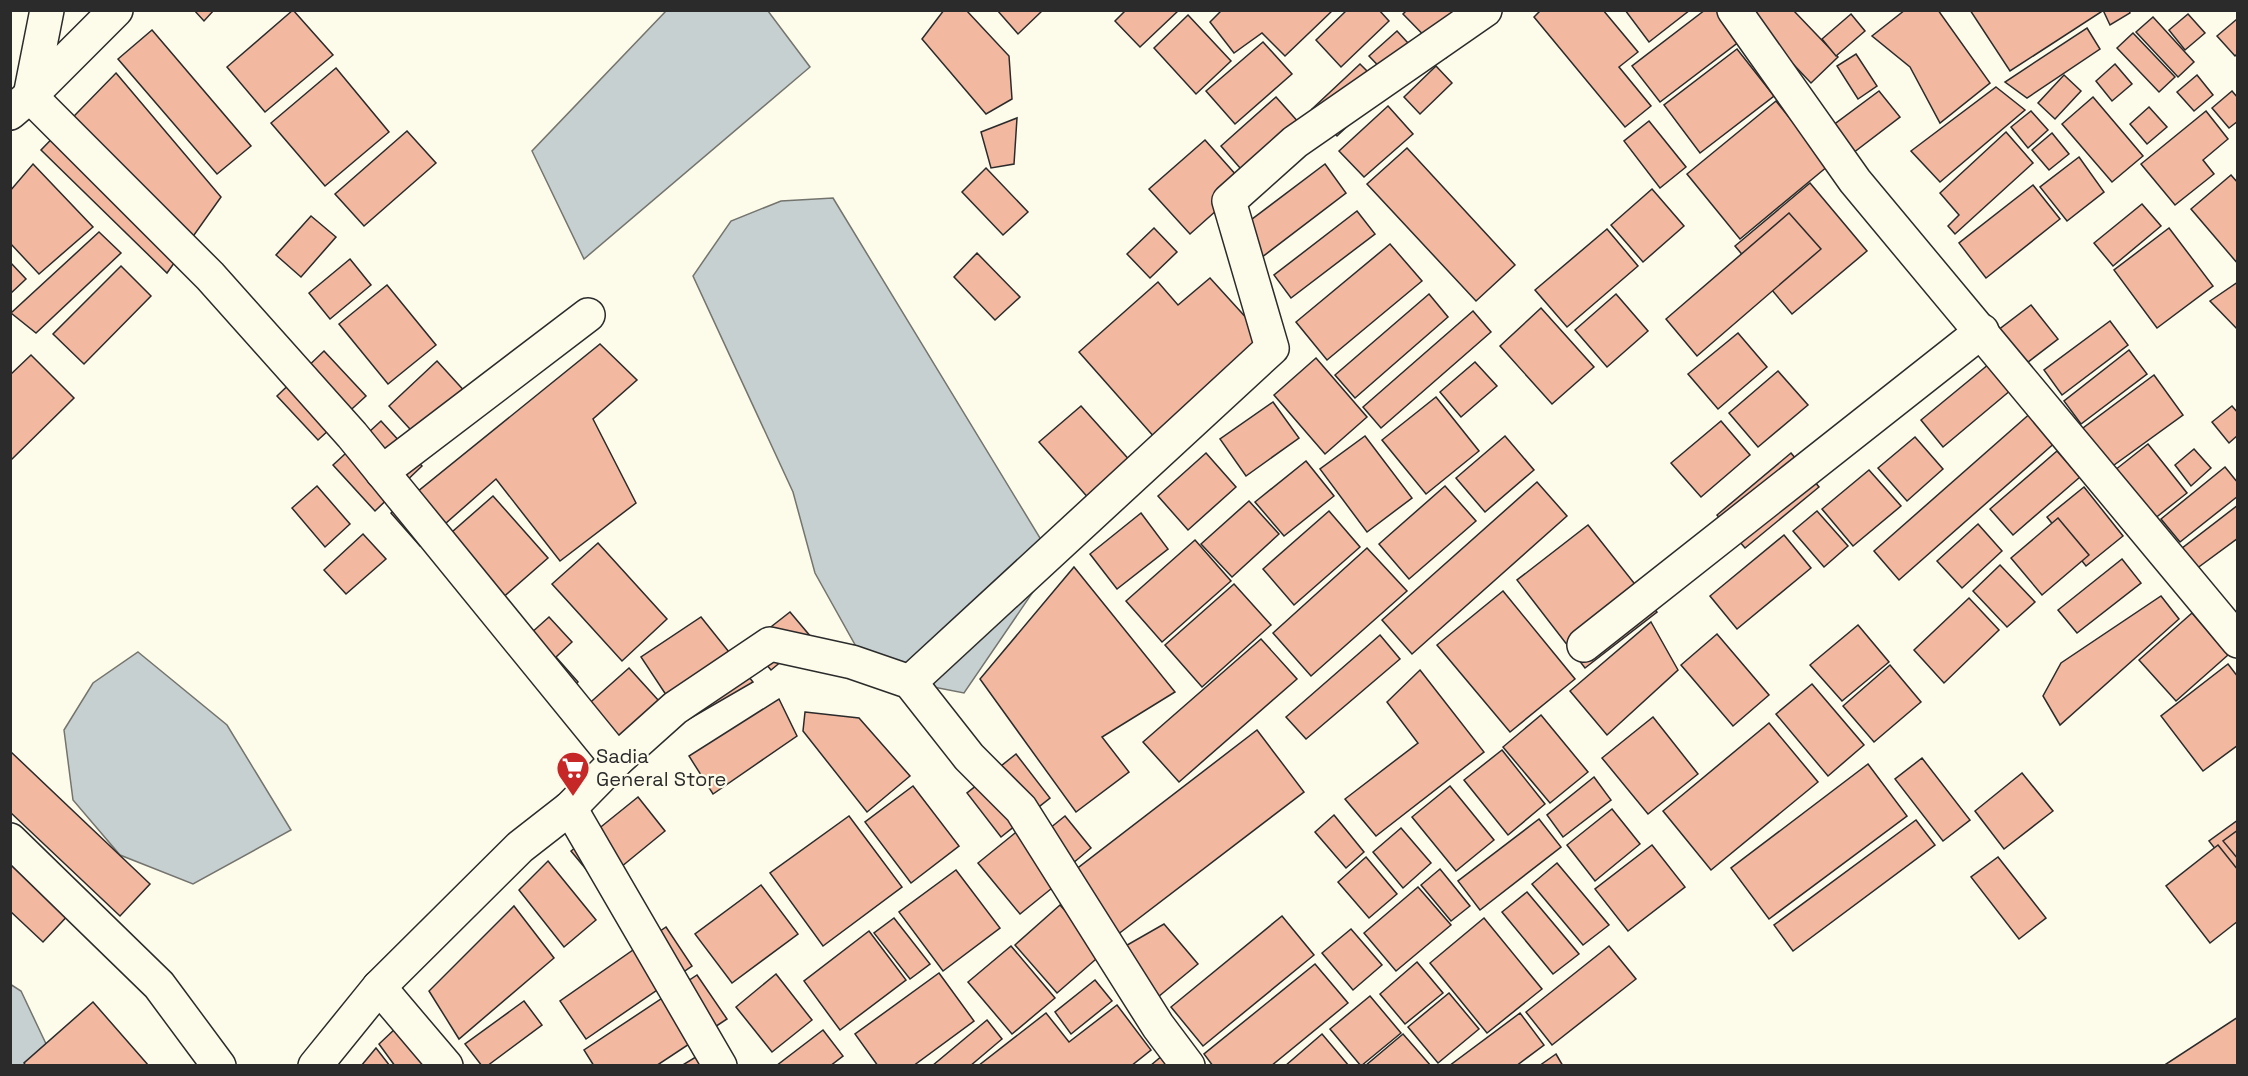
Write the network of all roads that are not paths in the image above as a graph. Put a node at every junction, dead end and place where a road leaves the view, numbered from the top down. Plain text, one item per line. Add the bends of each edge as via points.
1 (47, 10) edge
2 (116, 10) edge
3 (1485, 10) edge
4 (1734, 10) edge
5 (20, 104) edge
6 (588, 315) dead end
7 (1982, 331) junction
8 (382, 472) junction
9 (2238, 641) edge
10 (1584, 645) dead end
11 (910, 682) junction
12 (617, 759) junction
13 (570, 808) junction
14 (10, 840) edge
15 (379, 987) junction
16 (219, 1065) edge
17 (315, 1065) edge
18 (446, 1065) edge
19 (720, 1065) edge
20 (1188, 1065) edge

1 - 5 street
2 - 5 street
3 - 11 street via 1296,142 1229,201 1272,348
4 - 7 street via 1855,181
5 - 8 street via 210,276
6 - 8 street
7 - 9 street
7 - 10 street
8 - 12 street
11 - 12 street via 852,662 770,644 675,708
11 - 20 street via 969,757 1021,809 1158,1026
12 - 13 street
13 - 15 street via 520,847
13 - 19 street
14 - 16 street via 159,985
15 - 17 street
15 - 18 street

